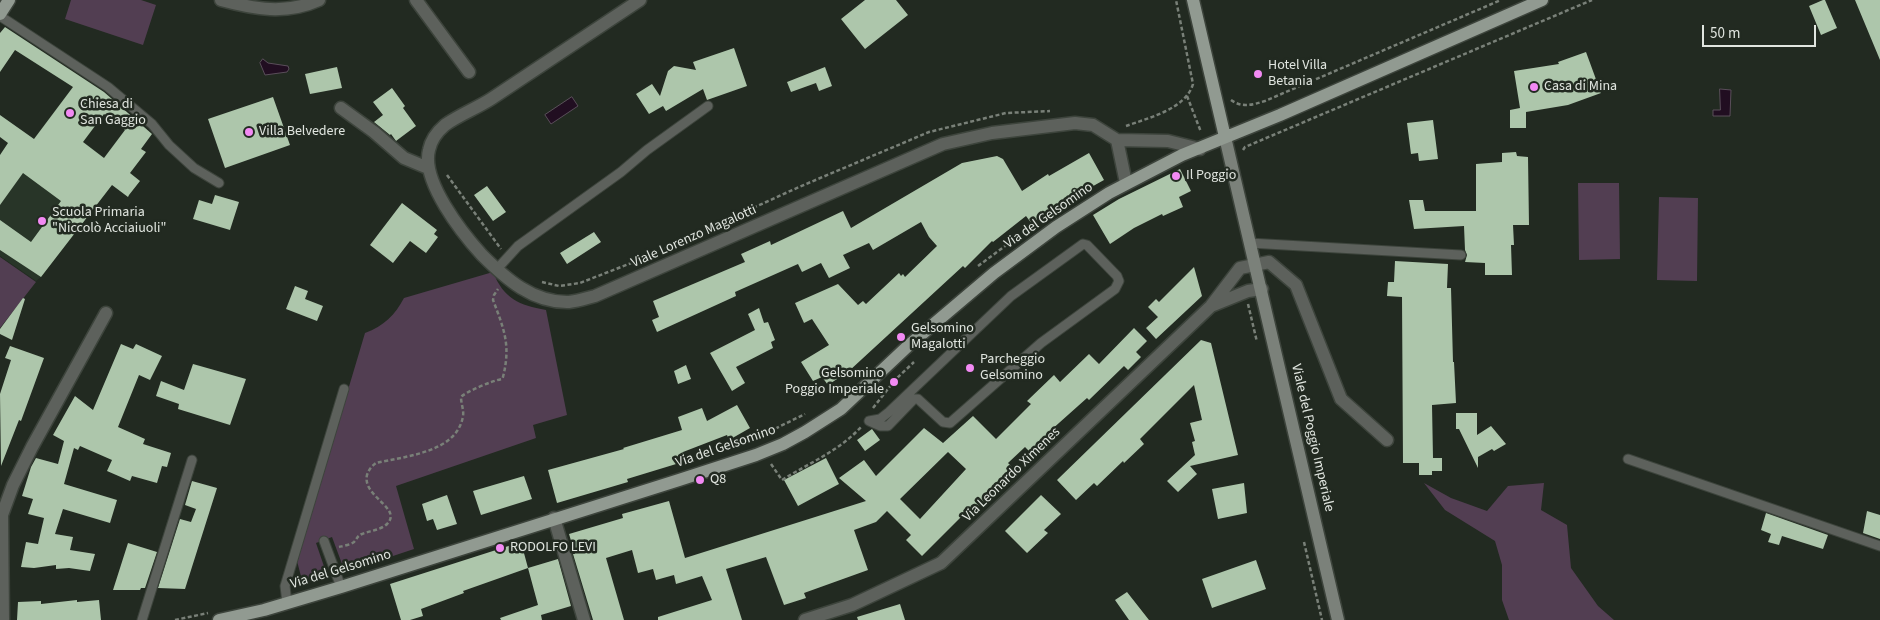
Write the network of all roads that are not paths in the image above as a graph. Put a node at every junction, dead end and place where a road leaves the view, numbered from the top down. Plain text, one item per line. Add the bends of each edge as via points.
1 (8, 0) edge
2 (221, 0) edge
3 (319, 0) edge
4 (416, 0) edge
5 (640, 0) edge
6 (1193, 0) edge
7 (1542, 0) edge
8 (0, 15) edge
9 (469, 72) dead end
10 (708, 106) dead end
11 (341, 108) dead end
12 (1225, 137) junction
13 (1114, 139) junction
14 (1203, 147) junction
15 (428, 168) junction
16 (218, 183) dead end
17 (1126, 184) junction
18 (1249, 243) junction
19 (1461, 255) dead end
20 (1255, 264) junction
21 (497, 269) junction
22 (1117, 276) joint
23 (1262, 289) junction
24 (1211, 306) junction
25 (106, 313) dead end
26 (344, 389) dead end
27 (1387, 440) dead end
28 (1628, 459) dead end
29 (192, 460) dead end
30 (1, 514) edge
31 (554, 518) junction
32 (324, 541) dead end
33 (1880, 546) edge
34 (341, 587) junction
35 (287, 603) junction
36 (214, 616) edge
37 (3, 620) edge
38 (142, 620) edge
39 (584, 620) edge
40 (805, 620) edge
41 (1338, 620) edge

1 - 8 main road
2 - 3 street via 272,10 303,7
4 - 9 street
5 - 15 street, Viale Lorenzo Magalotti via 438,131 428,150
6 - 12 main road, Viale del Poggio Imperiale
7 - 12 main road, Via del Gelsomino
8 - 16 lane via 108,87 152,124 194,168
10 - 21 lane via 518,246
11 - 15 street via 404,158
12 - 14 main road, Via del Gelsomino
12 - 18 street, Viale del Poggio Imperiale
13 - 14 street via 1168,141
13 - 17 street
13 - 21 street, Viale Lorenzo Magalotti via 1093,125 1075,123 992,133 943,144 595,296 570,302 549,300 529,293
14 - 17 main road, Via del Gelsomino
15 - 21 street, Viale Lorenzo Magalotti via 438,193 466,236
17 - 31 main road, Via del Gelsomino via 1056,228 994,273 909,345 841,409 805,432 756,455
18 - 19 lane
18 - 20 street, Viale del Poggio Imperiale
20 - 23 street, Viale del Poggio Imperiale
20 - 24 street, Via Leonardo Ximenes via 1240,268
20 - 27 street via 1269,262 1296,285 1341,399
22 - 22 lane via 1087,245 1079,245 1011,296 889,412 880,419 869,421 888,426 918,399 943,422 950,423 1040,343 1115,289 1118,286
23 - 24 street, Via Leonardo Ximenes via 1248,291
23 - 41 street, Viale del Poggio Imperiale
24 - 40 street, Via Leonardo Ximenes via 941,563 852,605
25 - 30 street via 32,446
26 - 35 lane via 285,586
28 - 33 lane
29 - 38 lane
30 - 37 street
31 - 34 main road, Via del Gelsomino
31 - 39 street
32 - 34 lane
34 - 35 main road, Via del Gelsomino
35 - 36 main road, Via del Gelsomino

